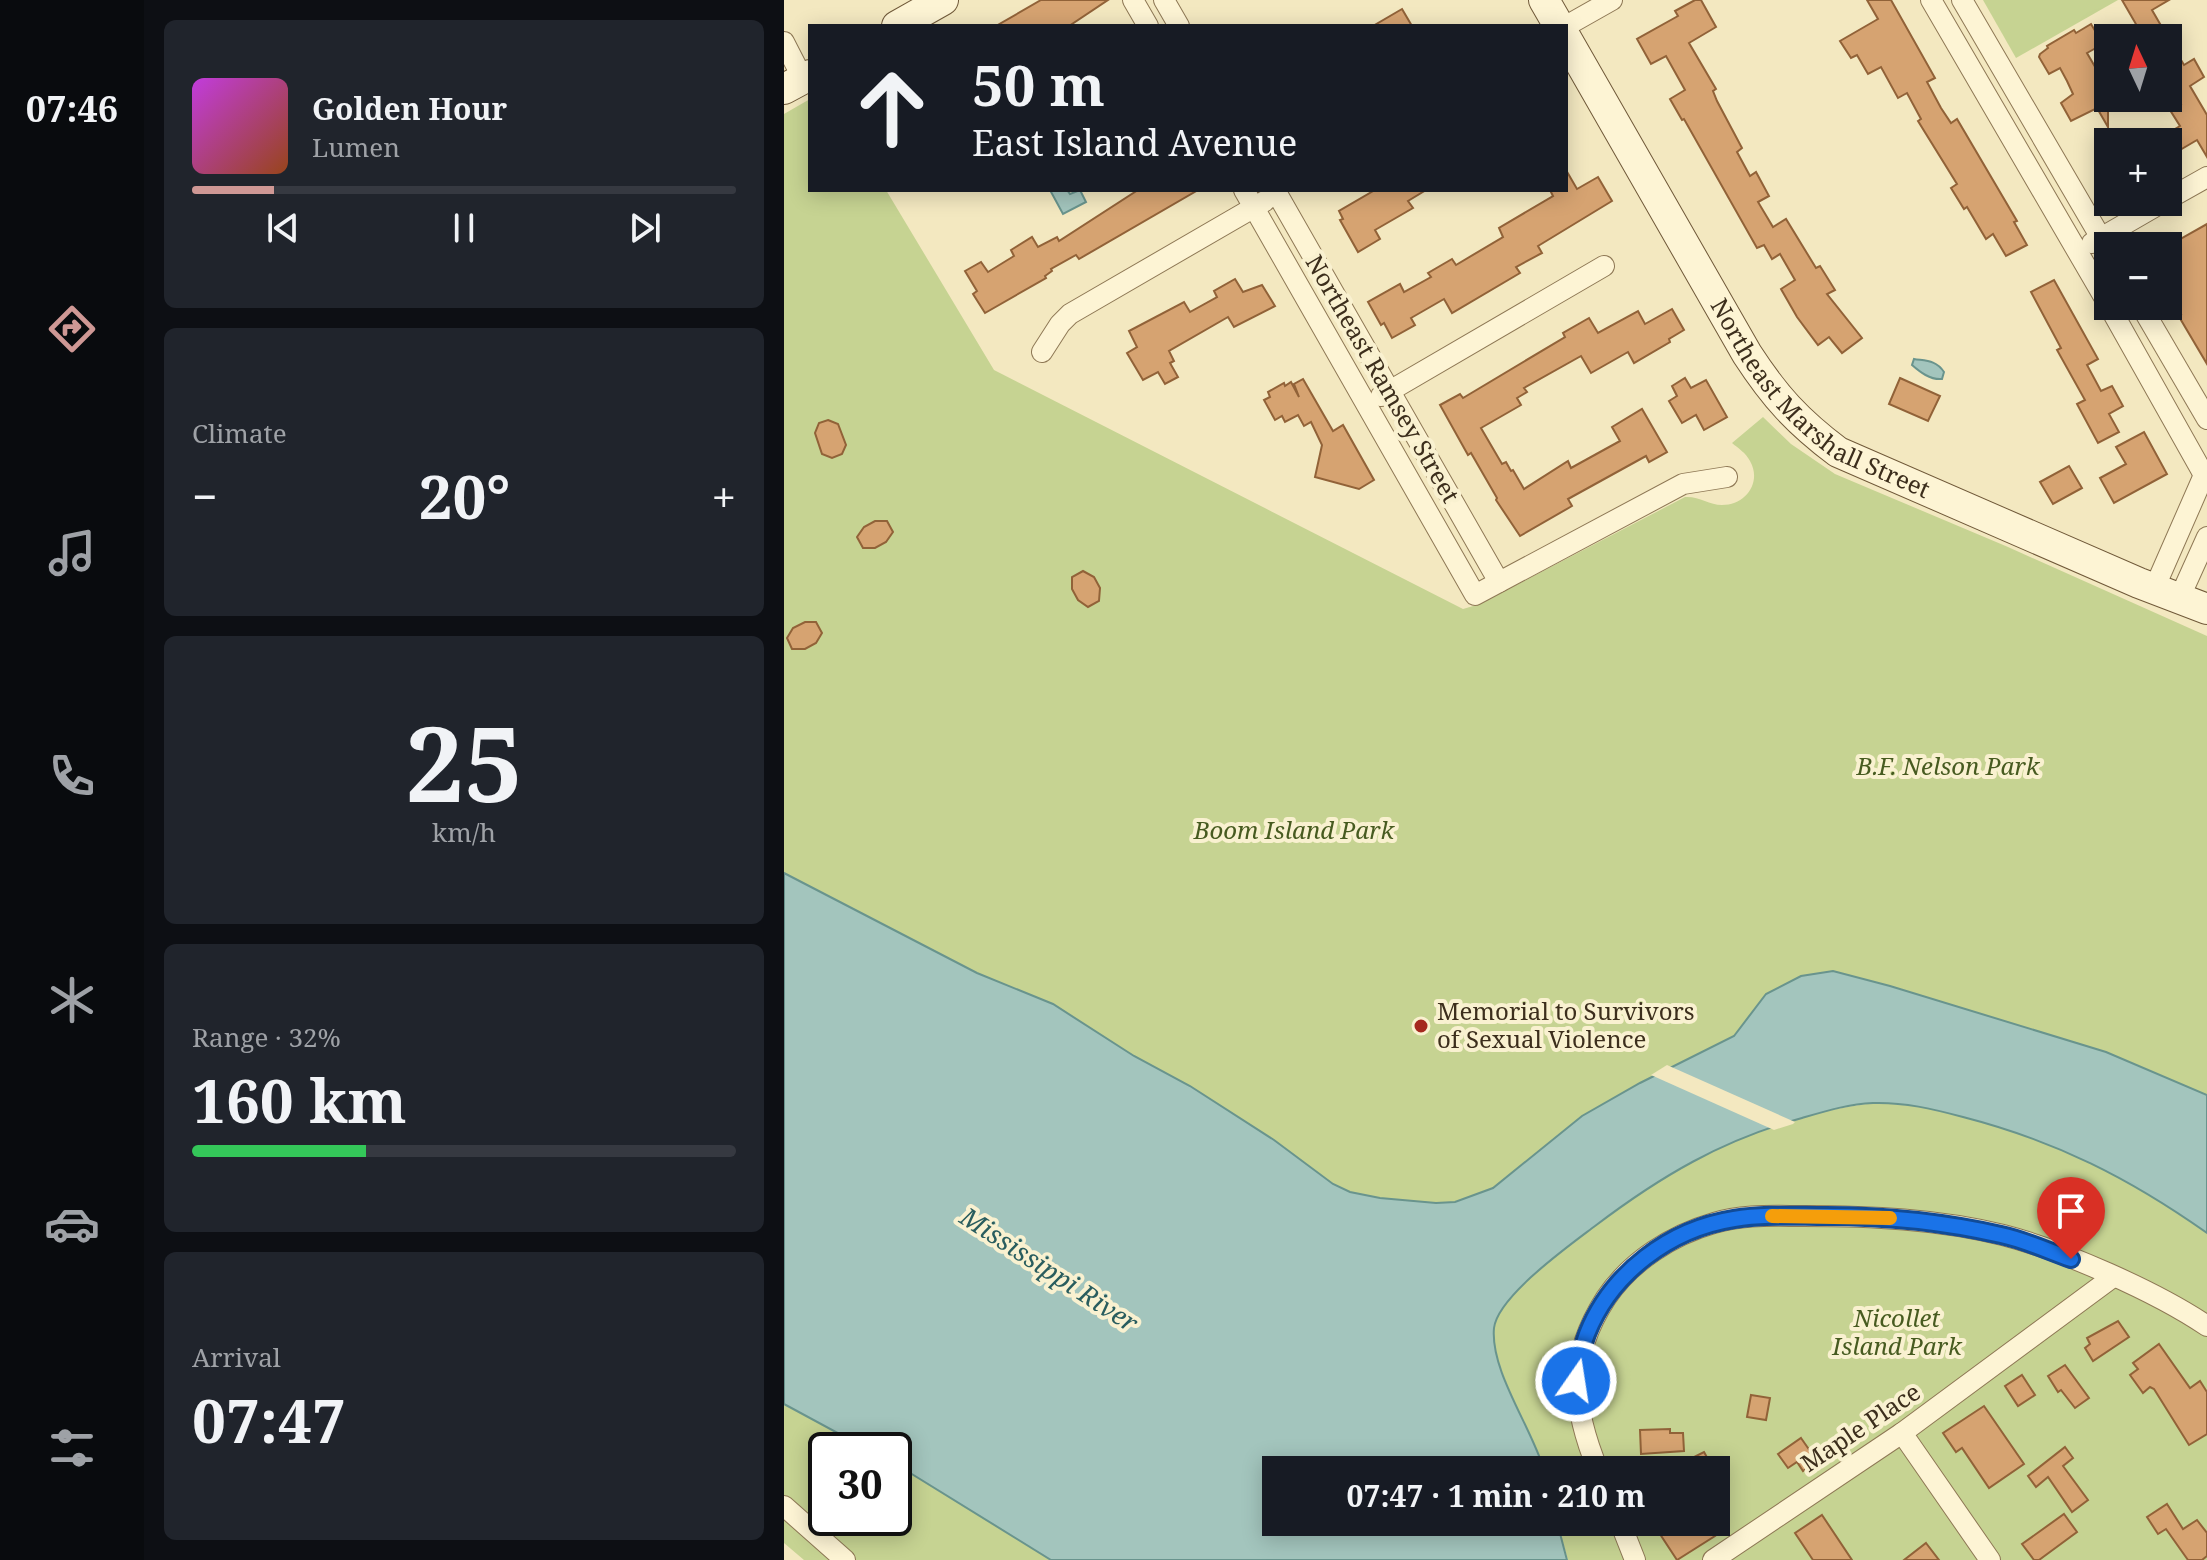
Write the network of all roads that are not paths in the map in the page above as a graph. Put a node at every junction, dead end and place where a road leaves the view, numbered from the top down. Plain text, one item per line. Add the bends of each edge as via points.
1 (943, 0) edge
2 (1133, 0) edge
3 (1164, 0) edge
4 (1544, 0) edge
5 (1612, 0) edge
6 (1931, 0) edge
7 (1962, 0) edge
8 (901, 24) edge
9 (1147, 24) edge
10 (1178, 24) edge
11 (1558, 24) edge
12 (1568, 25) edge
13 (1568, 41) edge
14 (784, 42) edge
15 (799, 81) edge
16 (2207, 177) edge
17 (2182, 191) edge
18 (1274, 192) edge
19 (1279, 192) edge
20 (1249, 199) edge
21 (2143, 216) edge
22 (2097, 232) edge
23 (2121, 232) edge
24 (2094, 246) edge
25 (2078, 250) junction
26 (1604, 266) dead end
27 (2094, 278) edge
28 (2118, 320) edge
29 (2149, 320) edge
30 (1042, 352) dead end
31 (1389, 390) junction
32 (1367, 404) junction
33 (2207, 419) edge
34 (2206, 475) edge
35 (1727, 477) dead end
36 (2207, 537) edge
37 (1499, 582) junction
38 (2180, 599) edge
39 (2113, 1277) junction
40 (2207, 1326) edge
41 (1902, 1433) junction
42 (1592, 1456) edge
43 (784, 1506) edge
44 (1626, 1536) edge
45 (845, 1560) edge
46 (1635, 1560) edge
47 (1713, 1560) edge
48 (1990, 1560) edge

1 - 8 street
2 - 9 street
3 - 10 street
4 - 11 street
5 - 12 street
6 - 25 street
7 - 22 street
13 - 38 street, Northeast Marshall Street via 1747,354 1803,425 1838,452
14 - 15 street
16 - 17 street
18 - 20 street
19 - 31 street, Northeast Ramsey Street
20 - 30 street via 1070,314
20 - 32 street, Northeast Ramsey Street
21 - 23 street
24 - 25 street
25 - 27 street
26 - 31 street
28 - 34 street
29 - 33 street
31 - 32 street
31 - 37 street, Northeast Ramsey Street
32 - 37 street, Northeast Ramsey Street via 1475,595
34 - 38 street
35 - 37 street via 1683,484
36 - 38 street
39 - 40 street
39 - 41 street, Maple Place
39 - 42 street via 2003,1235 1927,1222 1768,1216 1689,1232 1645,1258 1598,1310 1576,1381 1583,1432
41 - 47 street, Maple Place
41 - 48 street
43 - 45 street
44 - 46 street

